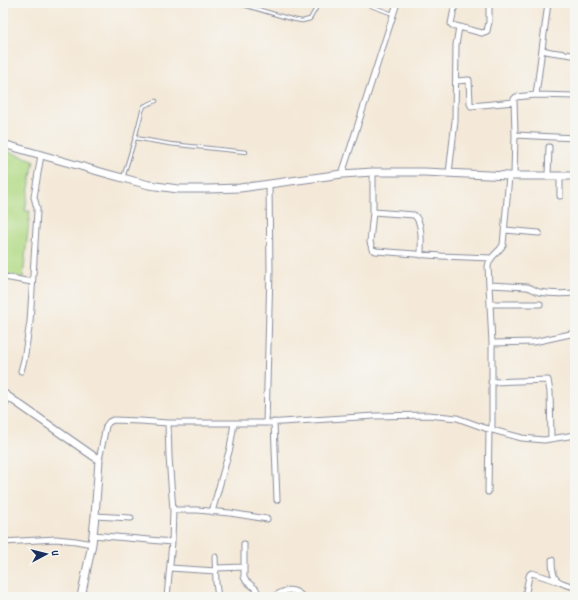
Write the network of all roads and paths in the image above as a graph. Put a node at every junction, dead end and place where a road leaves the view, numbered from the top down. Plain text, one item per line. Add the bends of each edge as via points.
1 (238, 3) edge
2 (319, 3) edge
3 (363, 3) edge
4 (397, 3) edge
5 (489, 3) edge
6 (548, 3) edge
7 (454, 4) edge
8 (393, 14) junction
9 (459, 27) junction
10 (542, 50) junction
11 (572, 55) dead end
12 (456, 81) junction
13 (536, 95) junction
14 (575, 96) edge
15 (156, 102) dead end
16 (514, 102) junction
17 (515, 135) junction
18 (135, 138) junction
19 (575, 138) edge
20 (3, 144) edge
21 (549, 147) dead end
22 (246, 152) dead end
23 (41, 155) junction
24 (373, 172) junction
25 (449, 173) junction
26 (342, 174) junction
27 (512, 175) junction
28 (548, 176) junction
29 (560, 176) junction
30 (575, 176) edge
31 (122, 178) junction
32 (269, 184) junction
33 (560, 196) dead end
34 (373, 212) junction
35 (504, 230) junction
36 (539, 233) dead end
37 (575, 239) edge
38 (421, 255) junction
39 (575, 256) edge
40 (491, 258) junction
41 (4, 277) dead end
42 (32, 282) junction
43 (489, 285) junction
44 (575, 293) edge
45 (490, 304) junction
46 (540, 304) dead end
47 (575, 334) edge
48 (492, 343) junction
49 (21, 371) dead end
50 (491, 382) junction
51 (5, 394) edge
52 (3, 410) edge
53 (274, 422) junction
54 (168, 423) junction
55 (234, 423) junction
56 (266, 423) junction
57 (490, 429) junction
58 (575, 435) edge
59 (551, 439) junction
60 (100, 460) junction
61 (488, 492) dead end
62 (277, 500) dead end
63 (173, 510) junction
64 (212, 512) junction
65 (95, 516) junction
66 (131, 518) dead end
67 (267, 519) dead end
68 (93, 535) junction
69 (4, 542) edge
70 (172, 542) junction
71 (92, 544) junction
72 (244, 544) dead end
73 (3, 552) edge
74 (215, 557) dead end
75 (552, 560) dead end
76 (170, 568) junction
77 (244, 568) junction
78 (216, 570) junction
79 (557, 581) junction
80 (575, 587) edge
81 (81, 597) edge
82 (167, 597) edge
83 (218, 597) edge
84 (259, 597) edge
85 (273, 597) edge
86 (303, 597) edge
87 (525, 597) edge

1 - 2 lane via 291,20 302,21 310,19
3 - 8 lane
4 - 8 street
5 - 9 street via 487,31 482,33
6 - 10 street
7 - 9 street via 451,25
8 - 26 street
9 - 12 street
10 - 11 street
10 - 13 street
12 - 16 street via 469,80 471,106
12 - 25 street via 455,121
13 - 14 street
13 - 16 street via 516,97
15 - 18 lane via 144,106
16 - 17 street
17 - 19 street
17 - 27 street
18 - 22 lane
18 - 31 lane
20 - 23 main road
21 - 28 street
23 - 31 main road
23 - 42 street via 34,197 37,212
24 - 25 main road
24 - 26 main road
24 - 34 street
25 - 27 main road
26 - 32 main road
27 - 28 main road
27 - 35 street
28 - 29 main road
29 - 30 main road
29 - 33 street
31 - 32 main road via 182,189 240,188
32 - 56 street via 270,271
34 - 38 street via 418,217
34 - 38 street via 370,242 372,249
35 - 36 street
35 - 40 street via 503,245
37 - 39 street
38 - 40 street
40 - 43 street via 488,266
41 - 42 street
42 - 49 street via 30,322
43 - 44 street via 527,287 545,293
43 - 45 street
45 - 46 street
45 - 48 street
47 - 48 street via 525,343
48 - 50 street
50 - 57 street
50 - 59 street via 548,380
51 - 52 street
51 - 60 main road
53 - 56 street
53 - 57 street via 375,416 428,416 457,418
53 - 62 street
54 - 55 street
54 - 60 street via 119,420 109,422
54 - 63 street
55 - 56 street
55 - 64 street via 230,448
57 - 59 street via 522,438
57 - 61 street
58 - 59 street
60 - 65 main road
63 - 64 street
63 - 70 street
64 - 67 street
65 - 66 street
65 - 68 main road
68 - 70 street
68 - 71 main road
69 - 71 street via 56,540
69 - 73 street
70 - 76 street
71 - 81 main road
72 - 77 street
74 - 78 street
75 - 79 street
76 - 78 street
76 - 82 street
77 - 78 street
77 - 84 street via 246,581 256,589
78 - 83 street
79 - 80 street
79 - 87 street via 530,574
85 - 86 street via 291,590

